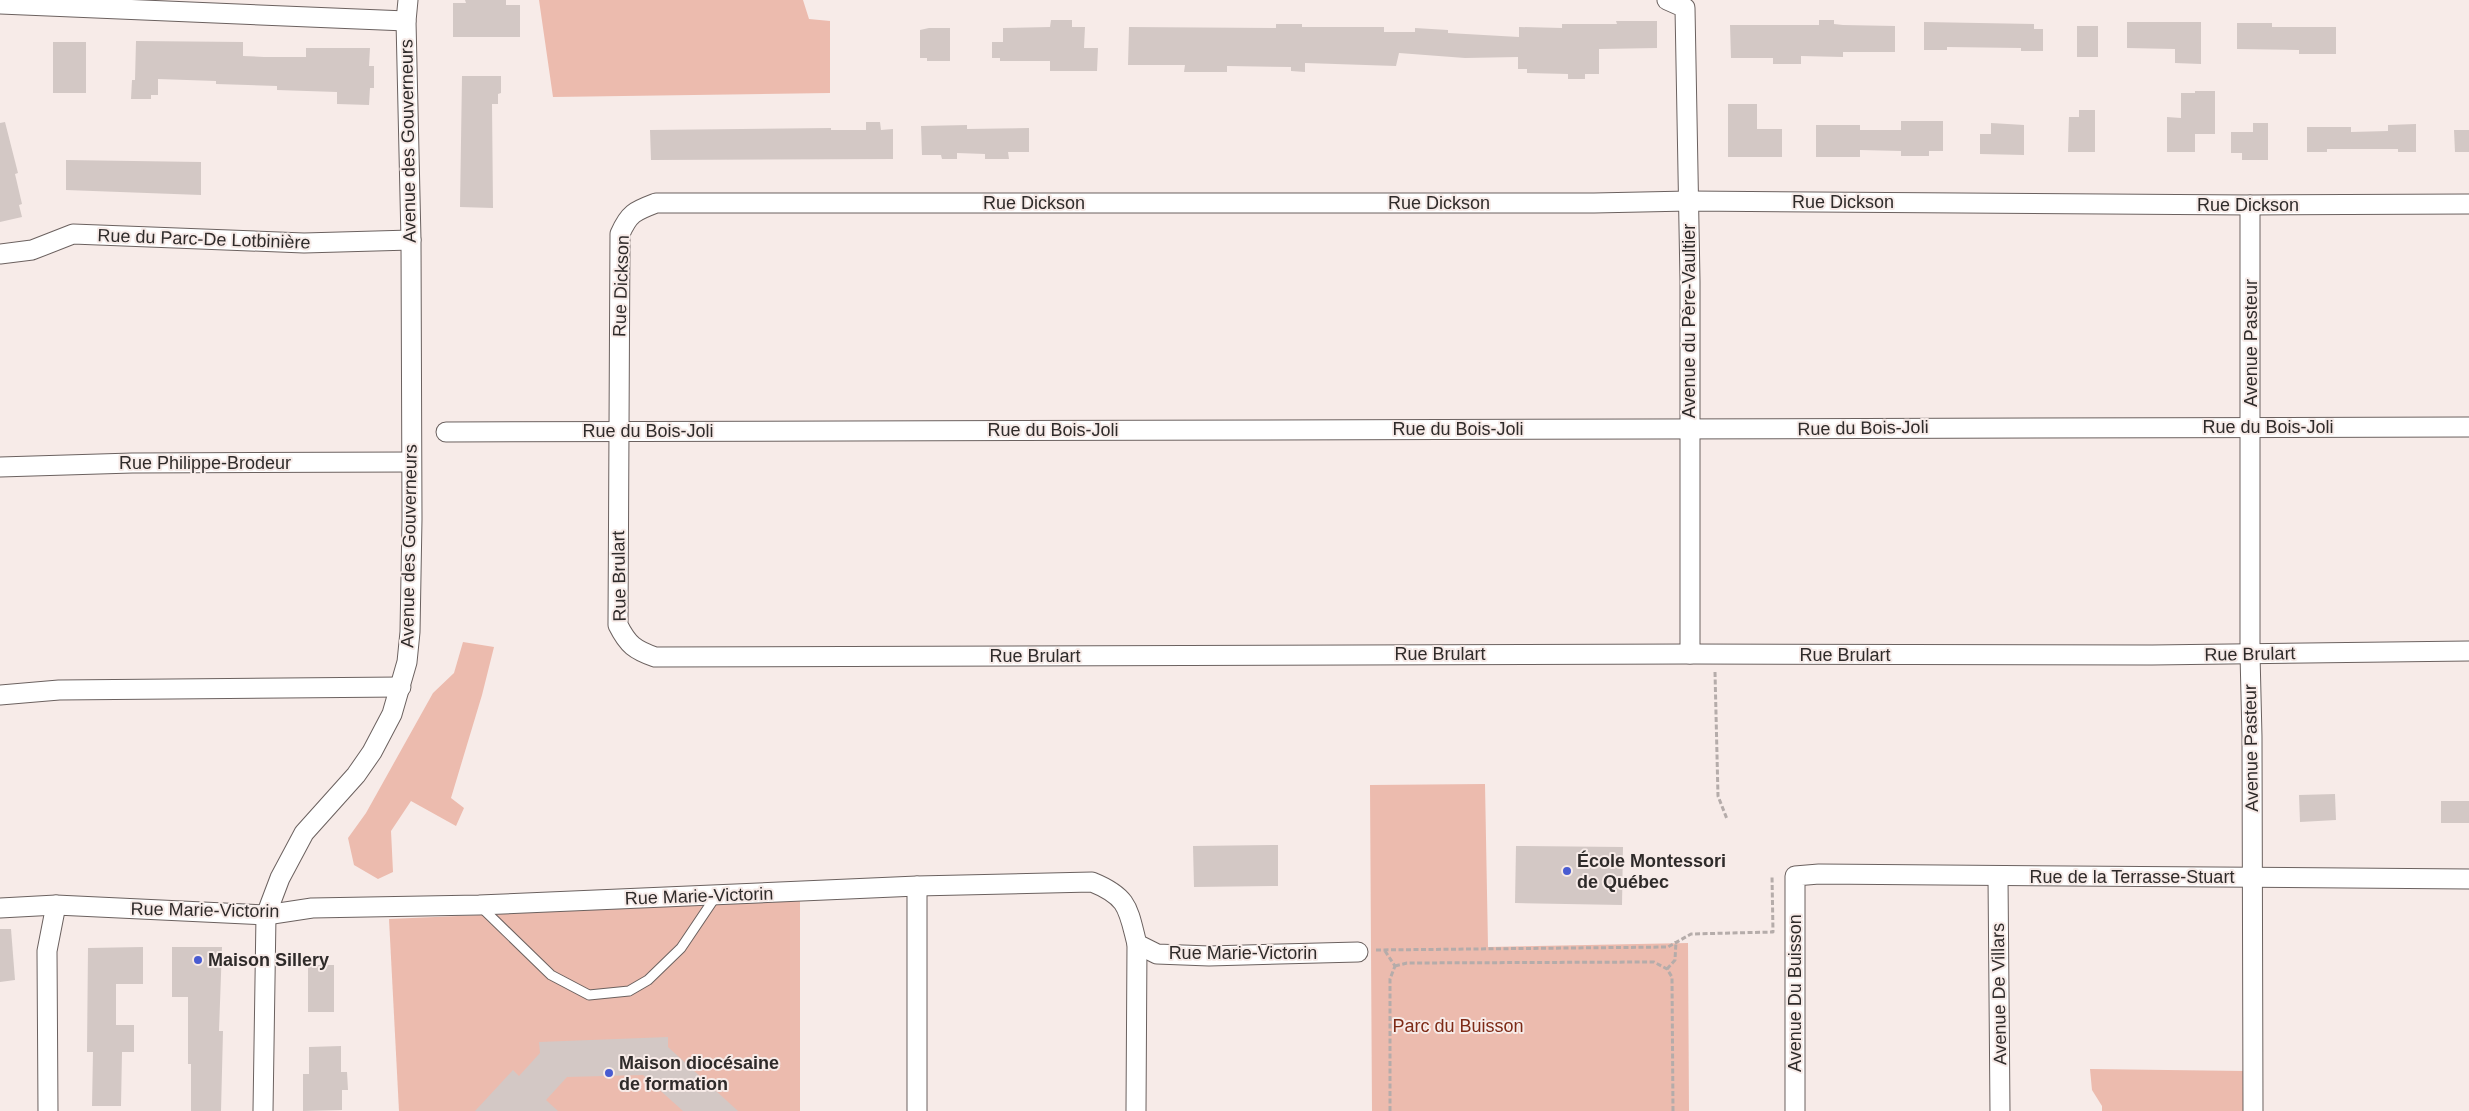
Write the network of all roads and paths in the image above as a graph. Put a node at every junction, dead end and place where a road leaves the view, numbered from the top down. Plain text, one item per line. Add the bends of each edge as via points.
1 (408, 0) edge
2 (1667, 0) edge
3 (0, 4) edge
4 (406, 21) junction
5 (1688, 200) junction
6 (2469, 204) edge
7 (2250, 205) junction
8 (411, 240) junction
9 (0, 254) edge
10 (2469, 427) edge
11 (1689, 428) junction
12 (2251, 428) junction
13 (618, 431) junction
14 (446, 432) dead end
15 (411, 462) junction
16 (0, 466) edge
17 (2469, 651) edge
18 (1690, 654) junction
19 (1715, 654) junction
20 (2250, 654) junction
21 (401, 687) junction
22 (0, 695) edge
23 (1727, 819) dead end
24 (1772, 875) dead end
25 (1795, 876) joint
26 (1998, 877) junction
27 (2252, 877) junction
28 (2469, 879) edge
29 (917, 886) junction
30 (716, 895) junction
31 (56, 905) junction
32 (479, 905) junction
33 (0, 908) edge
34 (266, 915) junction
35 (1676, 941) junction
36 (1137, 944) junction
37 (1385, 950) junction
38 (1358, 952) joint
39 (1395, 966) junction
40 (1667, 969) junction
41 (48, 1111) edge
42 (263, 1111) edge
43 (917, 1111) edge
44 (1136, 1111) edge
45 (1390, 1111) edge
46 (1673, 1111) edge
47 (1795, 1111) edge
48 (2000, 1111) edge
49 (2253, 1111) edge

1 - 4 street, Avenue des Gouverneurs
2 - 5 street, Avenue du Père-Vaultier via 1685,8
3 - 4 street
4 - 8 street, Avenue des Gouverneurs
5 - 7 street, Rue Dickson
5 - 11 street, Avenue du Père-Vaultier
5 - 13 street, Rue Dickson via 1594,203 656,203 634,211 620,234
6 - 7 street, Rue Dickson
7 - 12 street, Avenue Pasteur
8 - 9 street, Rue du Parc-De Lotbinière via 304,243 73,234 32,250
8 - 15 street, Avenue des Gouverneurs
10 - 12 street, Rue du Bois-Joli
11 - 12 street, Rue du Bois-Joli
11 - 13 street, Rue du Bois-Joli
11 - 18 street, Avenue du Père-Vaultier
12 - 20 street, Avenue Pasteur
13 - 14 street, Rue du Bois-Joli
13 - 18 street, Rue Brulart via 618,625 627,642 655,657
15 - 16 street, Rue Philippe-Brodeur
15 - 21 street, Avenue des Gouverneurs via 410,632
17 - 20 street, Rue Brulart
18 - 19 street, Rue Brulart
19 - 20 street, Rue Brulart
19 - 23 path via 1718,796
20 - 27 street, Avenue Pasteur
21 - 22 street via 59,690
21 - 34 street, Avenue des Gouverneurs via 392,714 372,752 356,775 304,833 280,878
24 - 35 path via 1773,932 1691,934
25 - 26 street, Rue de la Terrasse-Stuart
25 - 47 street, Avenue Du Buisson
26 - 27 street, Rue de la Terrasse-Stuart
26 - 48 street, Avenue De Villars
27 - 28 street, Rue de la Terrasse-Stuart
27 - 49 street, Avenue Pasteur
29 - 30 street, Rue Marie-Victorin
29 - 36 street, Rue Marie-Victorin via 1092,882 1111,889 1127,906
29 - 43 street
30 - 32 street, Rue Marie-Victorin
30 - 32 lane via 682,948 648,980 629,991 589,995 551,975
31 - 33 street, Rue Marie-Victorin
31 - 34 street, Rue Marie-Victorin
31 - 41 street via 47,952
32 - 34 street, Rue Marie-Victorin via 312,908
34 - 42 street, Avenue des Gouverneurs
35 - 37 path via 1668,947
35 - 40 path via 1675,960
36 - 38 street, Rue Marie-Victorin via 1157,954 1209,956
36 - 44 street
37 - 38 path
37 - 39 path
39 - 40 path via 1407,963 1654,962
39 - 45 path via 1390,979
40 - 46 path via 1672,976

